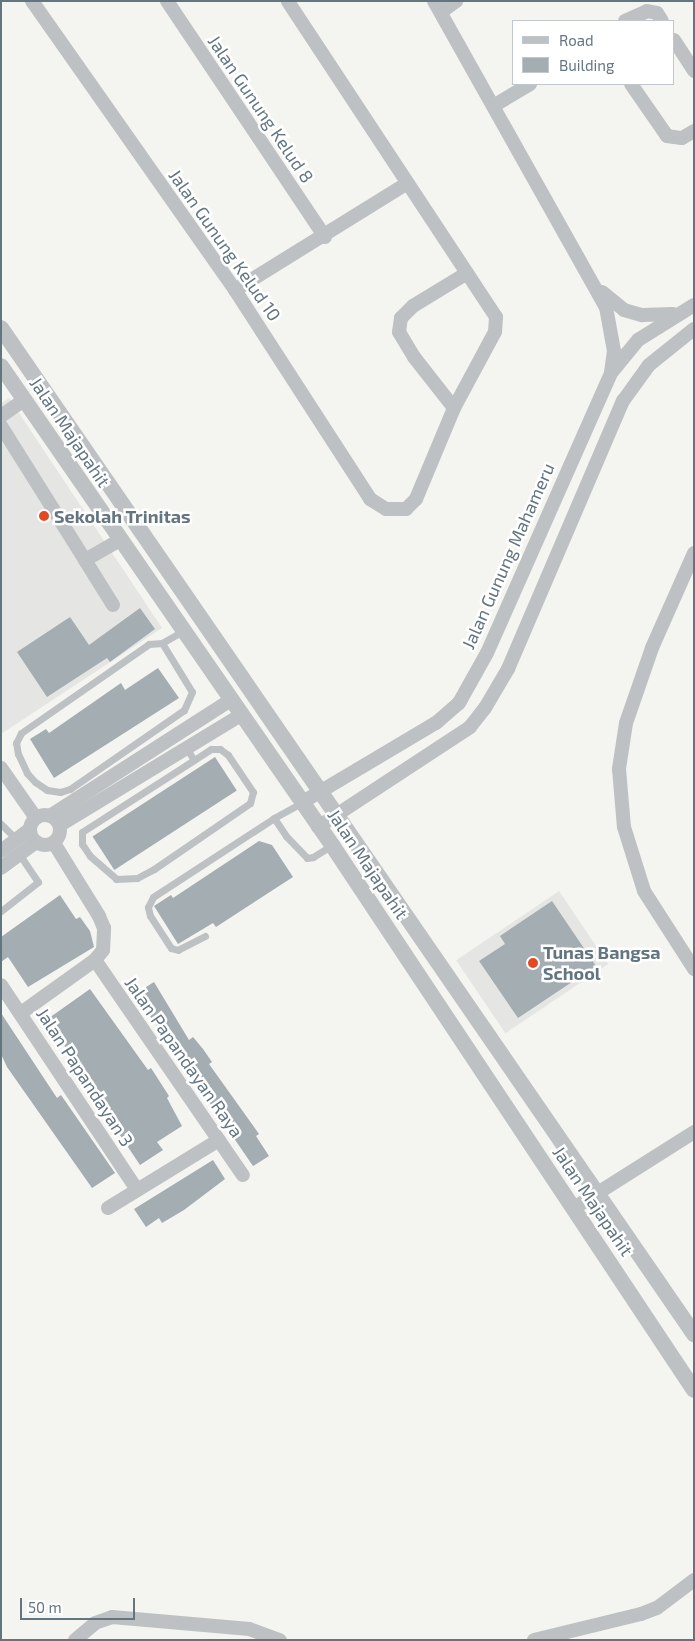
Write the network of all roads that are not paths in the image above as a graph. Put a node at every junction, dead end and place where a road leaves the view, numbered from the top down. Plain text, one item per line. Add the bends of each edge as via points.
1 (32, 1) edge
2 (167, 1) edge
3 (288, 1) edge
4 (456, 1) edge
5 (437, 6) edge
6 (627, 20) edge
7 (661, 20) edge
8 (675, 42) edge
9 (694, 71) edge
10 (528, 85) edge
11 (632, 85) edge
12 (495, 105) junction
13 (694, 130) edge
14 (406, 184) junction
15 (325, 237) junction
16 (466, 273) junction
17 (596, 286) junction
18 (236, 290) junction
19 (694, 305) edge
20 (678, 313) junction
21 (1, 328) edge
22 (694, 329) edge
23 (17, 351) junction
24 (1, 362) edge
25 (1, 366) edge
26 (611, 373) junction
27 (24, 400) junction
28 (454, 408) junction
29 (1, 416) edge
30 (1, 426) edge
31 (542, 526) junction
32 (564, 536) junction
33 (120, 540) junction
34 (694, 553) edge
35 (85, 560) junction
36 (113, 605) dead end
37 (183, 631) junction
38 (162, 643) junction
39 (231, 700) junction
40 (242, 715) junction
41 (190, 754) junction
42 (1, 768) edge
43 (322, 790) junction
44 (302, 803) junction
45 (338, 813) junction
46 (274, 818) junction
47 (55, 821) junction
48 (33, 823) junction
49 (1, 824) edge
50 (318, 826) junction
51 (18, 840) junction
52 (36, 842) junction
53 (54, 842) junction
54 (332, 845) junction
55 (1, 851) edge
56 (20, 855) junction
57 (1, 868) edge
58 (1, 911) edge
59 (205, 936) dead end
60 (95, 960) junction
61 (694, 969) edge
62 (1, 985) edge
63 (21, 1013) junction
64 (694, 1132) edge
65 (219, 1140) junction
66 (243, 1175) dead end
67 (137, 1190) junction
68 (599, 1194) junction
69 (108, 1208) dead end
70 (574, 1208) junction
71 (694, 1334) edge
72 (694, 1390) edge
73 (694, 1580) edge
74 (75, 1640) edge
75 (280, 1640) edge
76 (534, 1640) edge

1 - 18 street, Jalan Gunung Kelud 10
2 - 15 street, Jalan Gunung Kelud 8
3 - 14 street
4 - 5 street
5 - 12 street
6 - 7 street via 647,11 657,13
8 - 9 street
10 - 12 street
11 - 13 street via 667,136 682,138
12 - 17 street
14 - 15 street
14 - 16 street
15 - 18 street
16 - 28 street via 496,317 495,332
16 - 28 street via 414,306 401,318 399,332 414,357
17 - 20 street via 609,300 633,312 660,316
17 - 26 street via 612,329
18 - 28 street, Jalan Gunung Kelud 10 via 370,498 386,510 406,509 416,499
19 - 20 street, Jalan Gunung Mahameru
20 - 26 street, Jalan Gunung Mahameru via 638,340
21 - 23 street, Jalan Majapahit
22 - 32 street via 635,381 622,401
23 - 24 street
23 - 43 street, Jalan Majapahit
25 - 27 street, Jalan Majapahit
26 - 31 street, Jalan Gunung Mahameru
27 - 29 street
27 - 33 street, Jalan Majapahit
30 - 35 street
31 - 32 street
31 - 43 street, Jalan Gunung Mahameru via 487,653 459,703 436,722
32 - 45 street via 508,669 470,728
33 - 35 street
33 - 37 street, Jalan Majapahit
34 - 61 street via 652,648 626,723 619,769 624,827 644,891
35 - 36 street
37 - 38 lane
37 - 39 street, Jalan Majapahit
38 - 38 lane via 149,644 21,732 16,743 18,754 35,782 47,790 60,792 70,789 184,710 192,692
39 - 40 street, Jalan Majapahit
39 - 47 street
40 - 41 street
40 - 44 street, Jalan Majapahit
41 - 41 lane via 82,832 82,844 90,856 116,879 138,878 154,869 250,803 253,792 228,754 220,749
41 - 47 street
42 - 48 street
43 - 44 street, Jalan Gunung Mahameru
43 - 45 street, Jalan Majapahit
44 - 46 lane
44 - 50 street, Jalan Majapahit
45 - 50 street
45 - 68 street, Jalan Majapahit
46 - 54 lane via 307,858 314,858
46 - 59 lane via 153,896 148,907 150,916 171,948 178,950
47 - 48 street
47 - 53 street via 60,835
48 - 51 street
48 - 52 street
49 - 51 lane
50 - 54 street, Jalan Majapahit
51 - 55 street
52 - 53 street
52 - 56 street
53 - 60 street via 104,928 103,950
54 - 70 street, Jalan Majapahit
56 - 57 street
56 - 58 lane via 38,882
60 - 63 street
60 - 65 street, Jalan Papandayan Raya
62 - 63 street, Jalan Papandayan 3
63 - 67 street, Jalan Papandayan 3
64 - 68 street
65 - 66 street, Jalan Papandayan Raya
65 - 67 street
67 - 69 street
68 - 70 street
68 - 71 street, Jalan Majapahit
70 - 72 street, Jalan Majapahit
73 - 76 street via 657,1608
74 - 75 street via 95,1623 112,1617 250,1629

